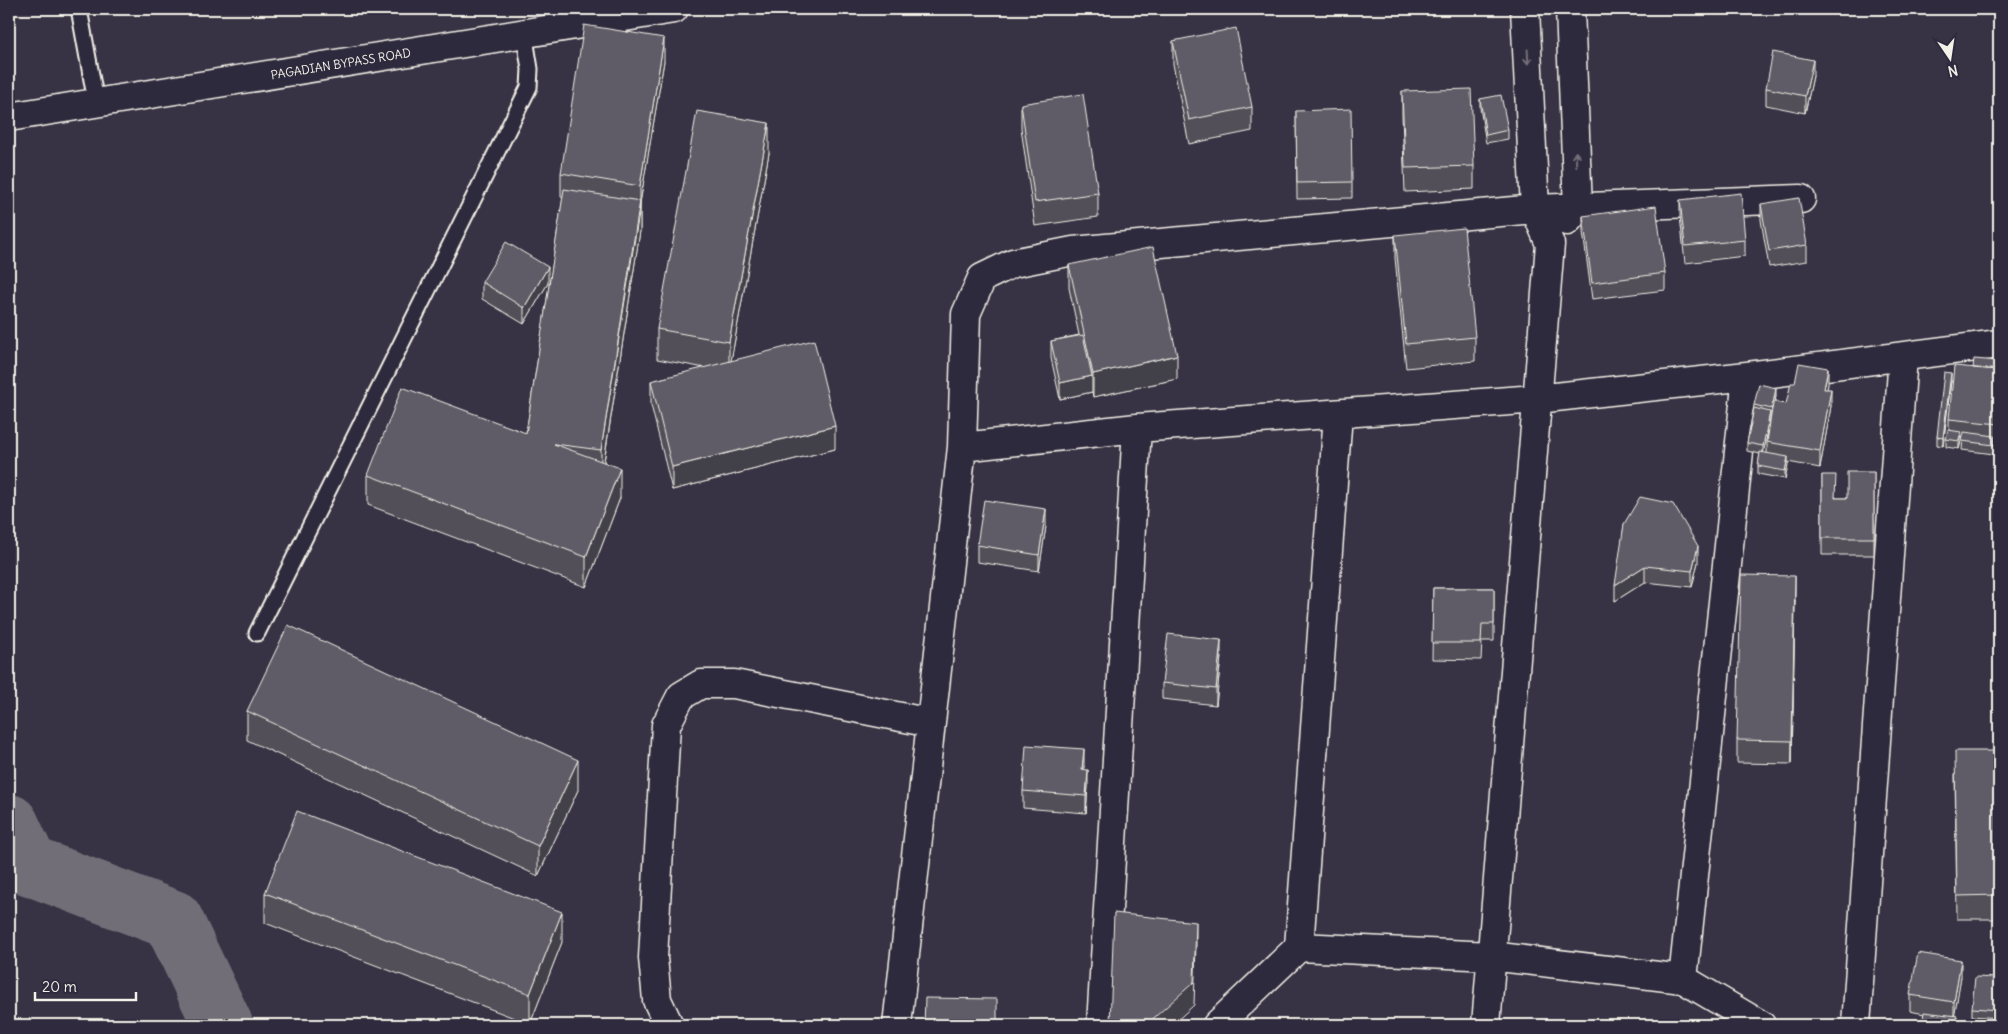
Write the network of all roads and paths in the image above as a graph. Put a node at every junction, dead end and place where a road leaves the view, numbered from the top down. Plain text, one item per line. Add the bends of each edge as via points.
1 (79, 9) edge
2 (674, 9) edge
3 (1525, 9) edge
4 (1570, 9) edge
5 (524, 32) junction
6 (96, 102) junction
7 (9, 116) edge
8 (1802, 199) dead end
9 (1578, 208) junction
10 (1535, 209) junction
11 (1550, 244) junction
12 (1999, 344) edge
13 (1903, 356) junction
14 (1747, 376) junction
15 (1537, 399) junction
16 (1338, 414) junction
17 (1137, 428) junction
18 (962, 448) junction
19 (257, 632) dead end
20 (931, 723) junction
21 (1299, 947) junction
22 (1491, 956) junction
23 (1684, 979) junction
24 (669, 1025) edge
25 (897, 1025) edge
26 (1101, 1025) edge
27 (1217, 1025) edge
28 (1486, 1025) edge
29 (1761, 1025) edge
30 (1856, 1025) edge

1 - 6 lane
2 - 5 main road, PAGADIAN BYPASS ROAD
3 -> 10 main road
9 -> 4 main road
5 - 6 main road, PAGADIAN BYPASS ROAD
5 - 19 lane via 530,69 529,87
6 - 7 main road, PAGADIAN BYPASS ROAD
8 - 9 main road
9 - 10 main road
9 - 11 main road
10 - 11 main road
10 - 18 main road via 1073,251 1013,263 982,278 966,314
11 - 15 main road
12 - 13 main road
13 - 14 main road
13 - 30 main road
14 - 15 main road
14 - 23 main road
15 - 16 main road
15 - 22 main road
16 - 17 main road
16 - 21 main road
17 - 18 main road
17 - 26 main road
18 - 20 main road
20 - 24 main road via 734,684 701,684 681,696 666,725 653,958 657,1000
20 - 25 main road
21 - 22 main road
21 - 27 main road
22 - 23 main road
22 - 28 main road
23 - 29 main road

